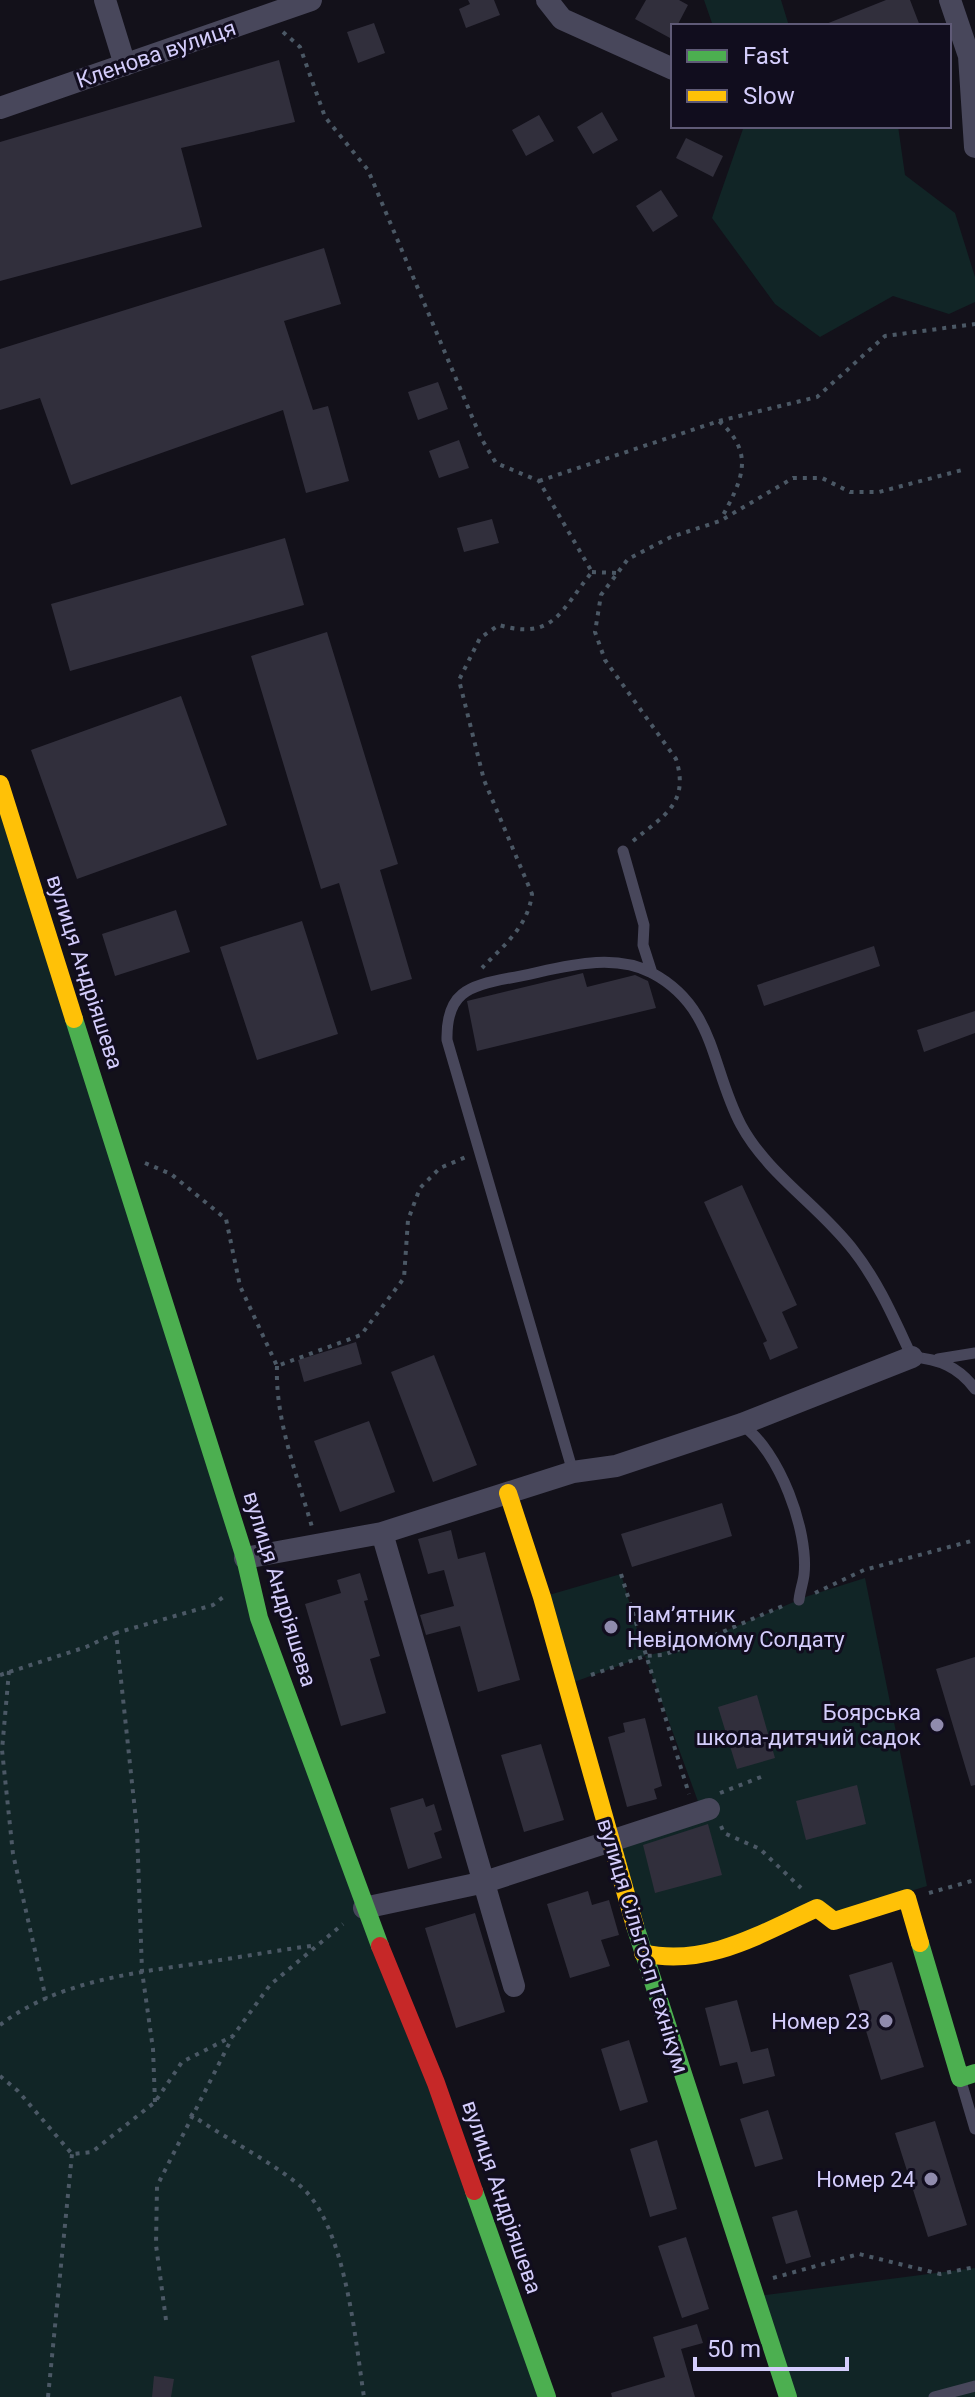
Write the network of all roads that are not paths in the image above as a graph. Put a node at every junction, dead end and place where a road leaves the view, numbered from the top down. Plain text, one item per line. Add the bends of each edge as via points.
1 (105, 0) edge
2 (311, 0) edge
3 (547, 0) edge
4 (950, 0) edge
5 (125, 65) junction
6 (671, 68) edge
7 (0, 108) edge
8 (974, 144) edge
9 (0, 784) edge
10 (623, 851) road end
11 (652, 973) junction
12 (975, 1353) edge
13 (912, 1357) junction
14 (938, 1359) junction
15 (975, 1389) edge
16 (742, 1424) junction
17 (573, 1472) junction
18 (508, 1493) junction
19 (382, 1533) junction
20 (246, 1568) junction
21 (799, 1600) road end
22 (702, 1811) road end
23 (611, 1840) junction
24 (485, 1882) junction
25 (364, 1908) junction
26 (643, 1953) junction
27 (514, 1986) dead end
28 (967, 2075) edge
29 (975, 2129) edge
30 (975, 2386) edge
31 (547, 2397) edge
32 (788, 2397) edge
33 (934, 2397) edge

1 - 5 street
2 - 5 street, Кленова вулиця
3 - 6 street via 562,19
4 - 8 street via 969,56
5 - 7 street, Кленова вулиця
9 - 20 street, вулиця Андріяшева
10 - 11 lane
11 - 13 lane via 687,999 709,1033 726,1094 742,1127 762,1157 854,1250 879,1287
11 - 17 lane via 600,962 489,982 460,995 446,1014 447,1040
12 - 14 lane
13 - 14 lane
13 - 16 street
14 - 15 lane
16 - 17 street via 616,1466
16 - 21 lane via 774,1461 800,1531 804,1574
17 - 18 street
18 - 19 street
18 - 23 street, вулиця Сільгосп Технікум
19 - 20 street via 317,1545
19 - 24 street
20 - 25 street, вулиця Андріяшева
22 - 23 street
23 - 24 street
23 - 26 street, вулиця Сільгосп Технікум
24 - 25 street
24 - 27 street
25 - 31 street, вулиця Андріяшева via 436,2083
26 - 28 street via 654,1958 699,1957 817,1908 834,1921 907,1898
26 - 32 street, вулиця Сільгосп Технікум
28 - 29 lane
30 - 33 lane

